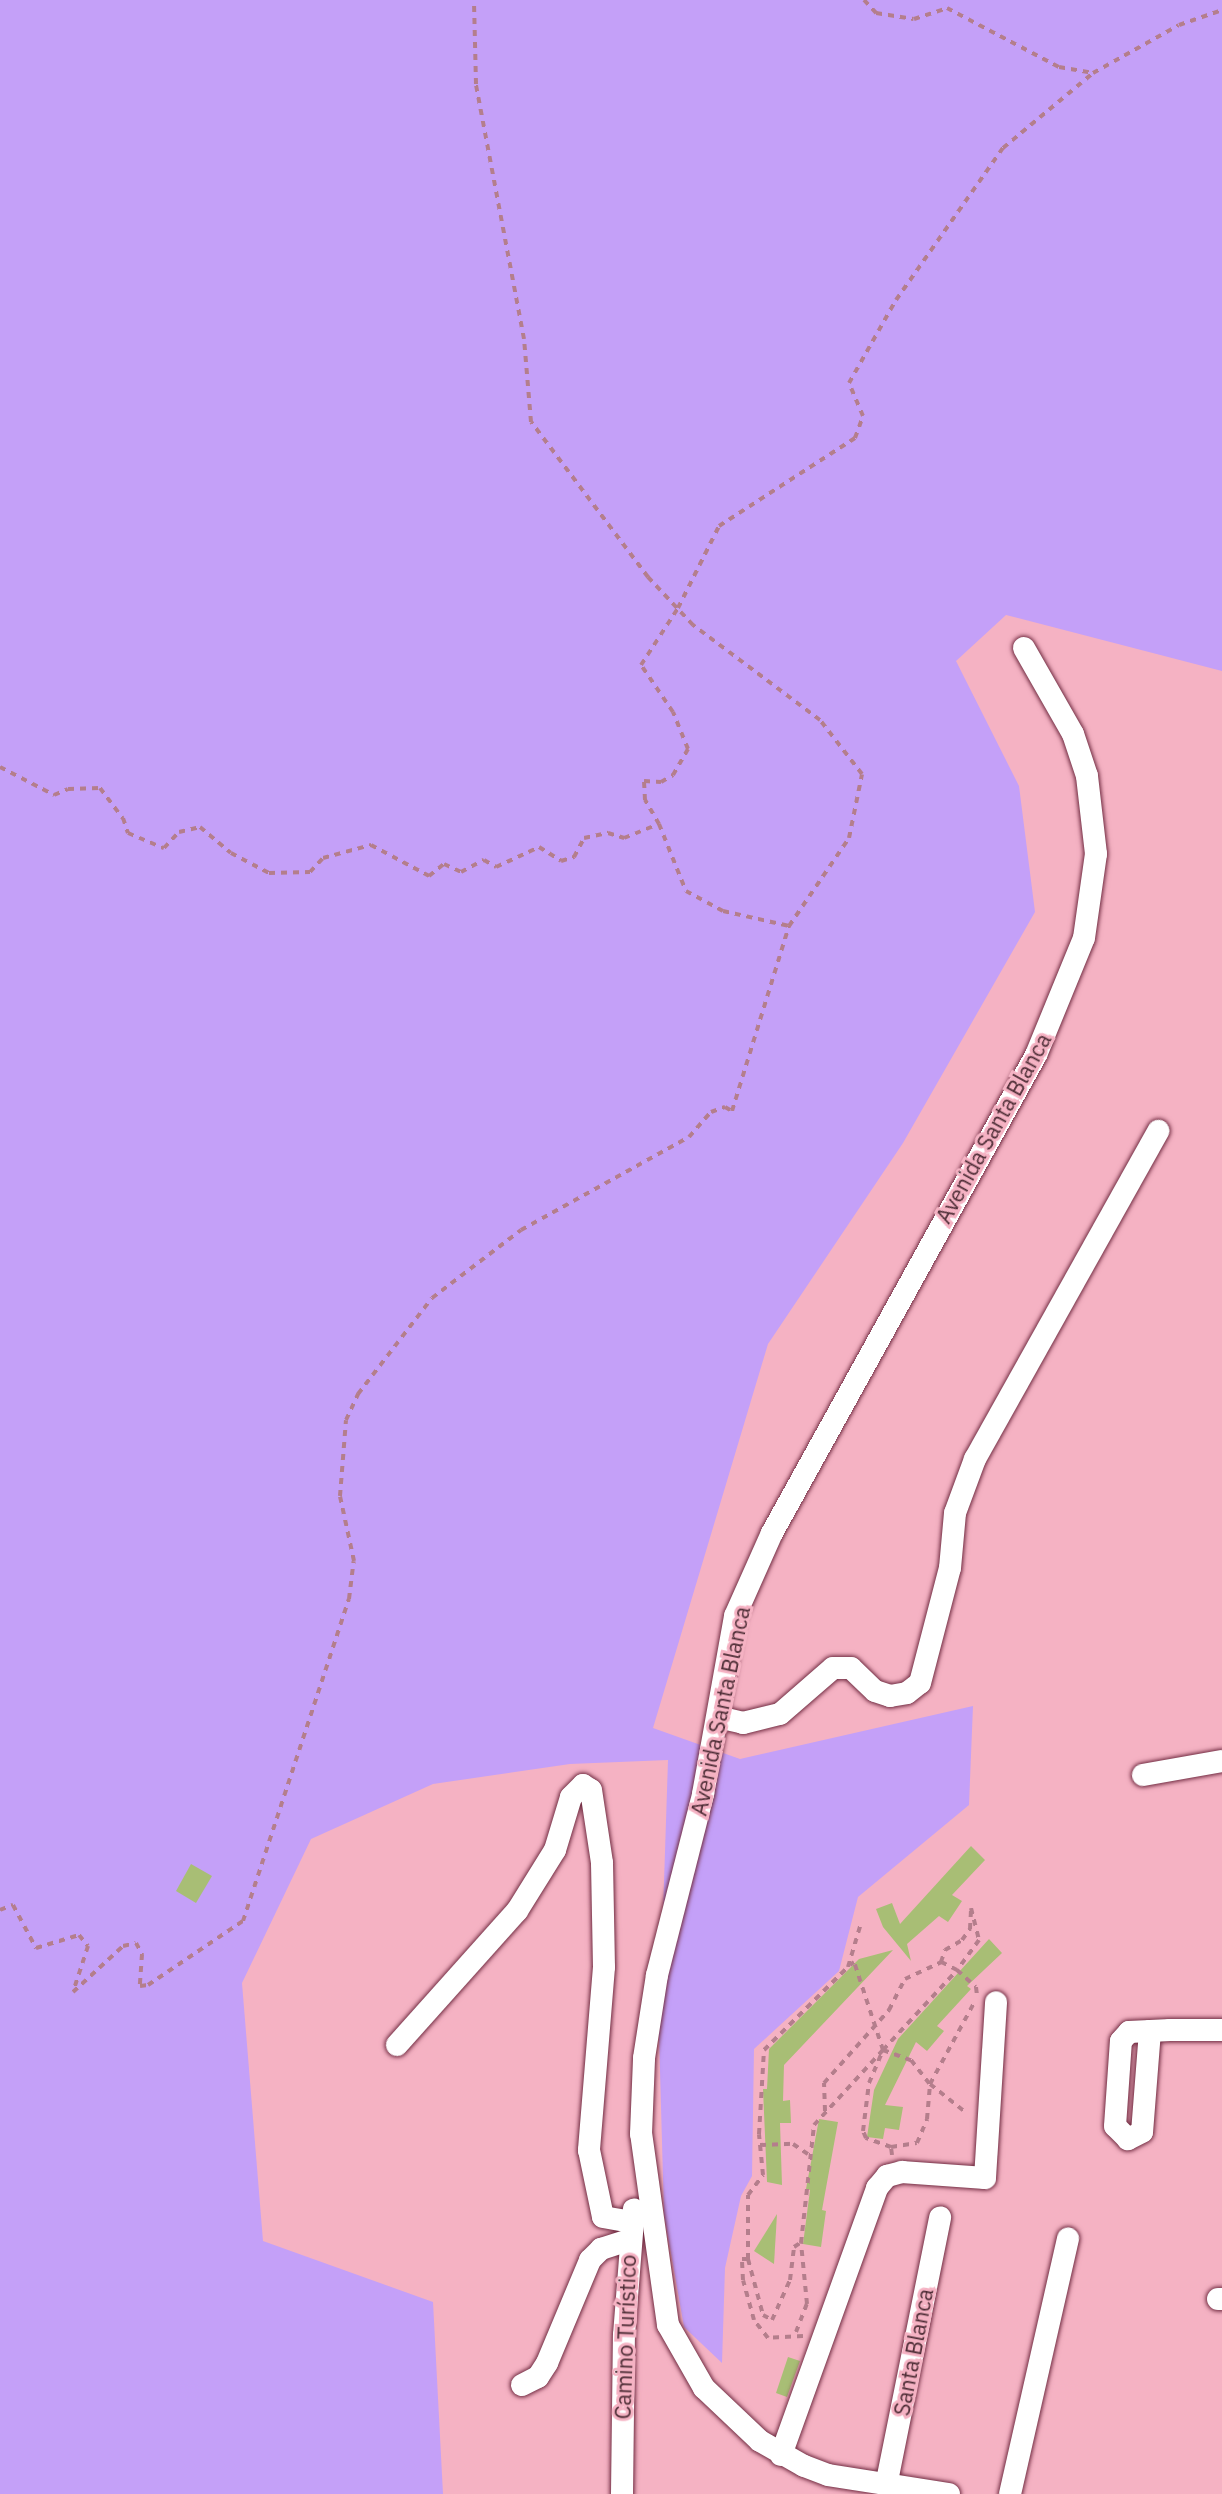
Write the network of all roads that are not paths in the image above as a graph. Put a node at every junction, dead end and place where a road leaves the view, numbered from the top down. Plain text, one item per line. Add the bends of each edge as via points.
1 (1024, 648) dead end
2 (1158, 1131) dead end
3 (718, 1717) junction
4 (1222, 1761) edge
5 (1143, 1775) dead end
6 (996, 2002) dead end
7 (1222, 2030) edge
8 (1150, 2031) dead end
9 (397, 2045) dead end
10 (646, 2183) junction
11 (940, 2217) dead end
12 (629, 2231) junction
13 (1068, 2239) dead end
14 (522, 2385) dead end
15 (781, 2455) junction
16 (886, 2486) junction
17 (622, 2494) edge
18 (949, 2494) edge
19 (1010, 2494) edge

1 - 3 street, Avenida Santa Blanca via 1073,734 1091,797 1096,854 1084,938 1036,1055 772,1533 735,1616
2 - 3 street via 975,1459 955,1513 950,1568 920,1683 907,1693 890,1696 875,1691 851,1668 833,1668 780,1714 743,1723
3 - 10 street, Avenida Santa Blanca via 654,1989 641,2134
4 - 5 street
6 - 15 street via 985,2178 894,2174 877,2188
7 - 8 street
9 - 12 street via 517,1911 555,1850 571,1797 583,1785 591,1790 602,1863 604,1967 589,2150 603,2217
10 - 12 street, Camino Turístico
10 - 15 street, Avenida Santa Blanca via 668,2325 678,2347 721,2408
11 - 16 street, Santa Blanca
12 - 14 street via 590,2260 547,2363 538,2377
12 - 17 street, Camino Turístico
13 - 19 street
15 - 16 street, Avenida Santa Blanca via 828,2475
16 - 18 street, Avenida Santa Blanca

